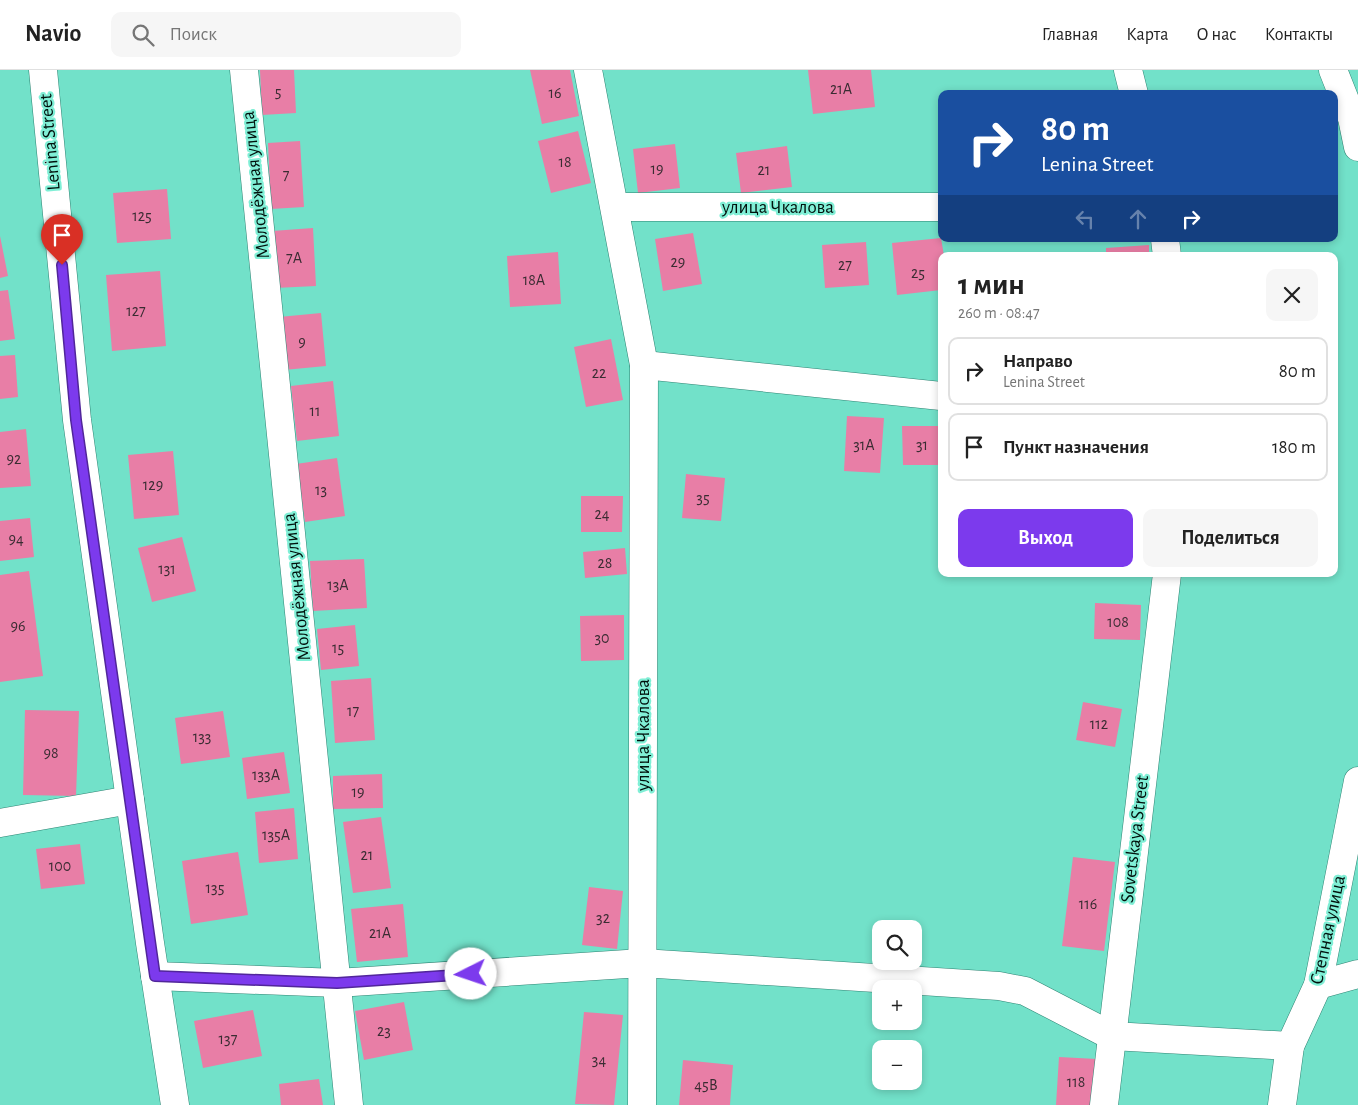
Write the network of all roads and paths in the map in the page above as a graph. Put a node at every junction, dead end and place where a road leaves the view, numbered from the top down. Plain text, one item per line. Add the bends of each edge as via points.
1 (43, 70) edge
2 (244, 70) edge
3 (588, 70) edge
4 (1128, 70) edge
5 (1332, 70) edge
6 (1133, 90) edge
7 (1358, 147) edge
8 (615, 207) junction
9 (938, 207) edge
10 (644, 365) junction
11 (938, 396) edge
12 (1167, 577) edge
13 (1358, 781) edge
14 (130, 800) junction
15 (0, 823) edge
16 (642, 963) junction
17 (1358, 974) edge
18 (155, 976) junction
19 (337, 983) junction
20 (1318, 984) junction
21 (1112, 1036) junction
22 (1290, 1046) junction
23 (175, 1105) edge
24 (349, 1105) edge
25 (642, 1105) edge
26 (1104, 1105) edge
27 (1282, 1105) edge

1 - 14 street, Lenina Street via 76,420
2 - 19 street, Молодёжная улица
3 - 8 street, улица Чкалова
4 - 6 street
5 - 7 street via 1352,118
8 - 9 street, улица Чкалова
8 - 10 street, улица Чкалова
10 - 11 street
10 - 16 street, улица Чкалова
12 - 21 street, Sovetskaya Street
13 - 20 street, Степная улица
14 - 15 street
14 - 18 street, Lenina Street
16 - 19 street
16 - 21 street via 999,986 1025,991
16 - 25 street, улица Чкалова
17 - 20 street
18 - 19 street
18 - 23 street, Lenina Street
19 - 24 street, Молодёжная улица
20 - 22 street, Степная улица
21 - 22 street
21 - 26 street, Sovetskaya Street
22 - 27 street, Степная улица

